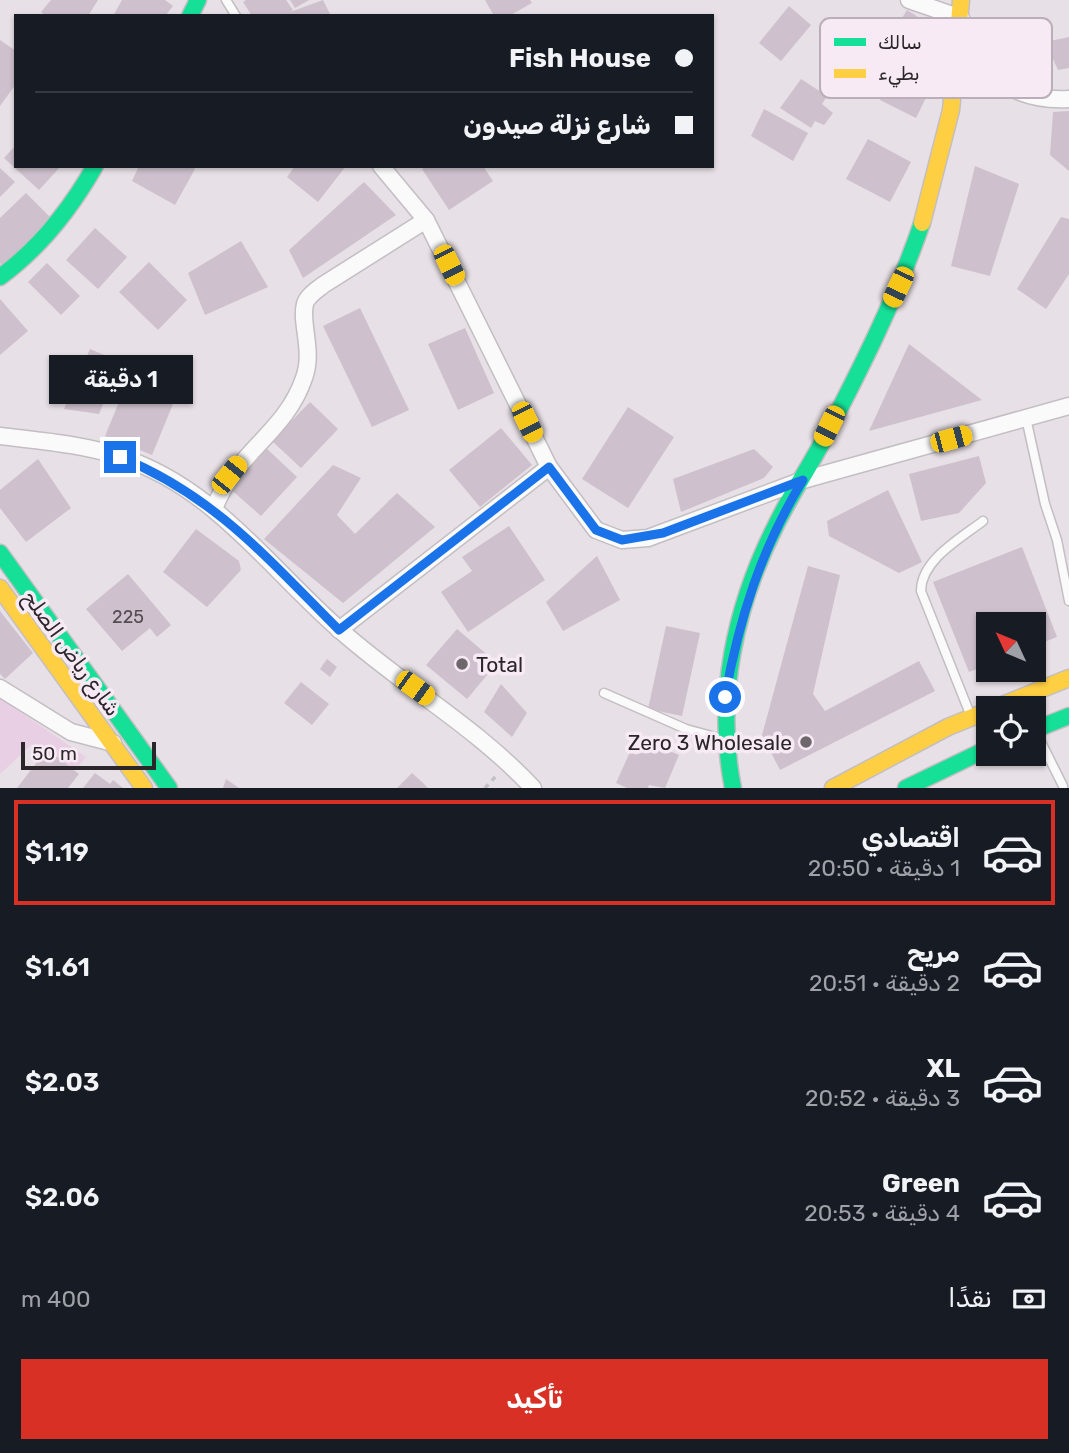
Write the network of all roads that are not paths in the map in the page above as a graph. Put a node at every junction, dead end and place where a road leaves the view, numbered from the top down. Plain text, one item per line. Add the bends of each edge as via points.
1 (909, 0) edge
2 (961, 0) edge
3 (961, 18) joint
4 (951, 98) edge
5 (1034, 98) edge
6 (1069, 99) edge
7 (94, 168) edge
8 (383, 168) edge
9 (426, 220) junction
10 (0, 277) edge
11 (1069, 406) edge
12 (1026, 418) junction
13 (0, 436) edge
14 (549, 467) junction
15 (803, 480) junction
16 (214, 509) junction
17 (983, 521) dead end
18 (0, 552) edge
19 (0, 588) edge
20 (1069, 601) edge
21 (339, 630) junction
22 (1069, 678) edge
23 (0, 688) edge
24 (604, 692) dead end
25 (971, 716) junction
26 (1069, 716) edge
27 (1046, 725) edge
28 (723, 739) junction
29 (113, 743) junction
30 (1046, 752) edge
31 (976, 754) edge
32 (1063, 786) edge
33 (144, 788) edge
34 (169, 788) edge
35 (533, 788) edge
36 (733, 788) edge
37 (833, 788) edge
38 (906, 788) edge

1 - 3 street
2 - 3 street
4 - 15 street via 938,167 914,245 879,328
5 - 6 street
7 - 10 street via 47,238
8 - 9 street
9 - 14 street
9 - 16 street via 308,299 304,308 309,360 297,397 282,421 229,475
11 - 12 street
12 - 15 street
12 - 20 lane
13 - 16 street via 120,457 175,482
14 - 15 street via 596,530 622,540 663,533
14 - 21 street
15 - 28 street via 777,522 748,595 725,697
16 - 21 street
17 - 25 lane via 934,561 921,581
18 - 34 street, شارع رياض الصلح
19 - 29 street, شارع رياض الصلح
21 - 35 street via 474,731
22 - 25 street
23 - 29 street via 71,732
24 - 28 lane via 686,729
25 - 37 street
26 - 27 street
28 - 36 street
29 - 33 street, شارع رياض الصلح
30 - 32 lane
31 - 38 street

